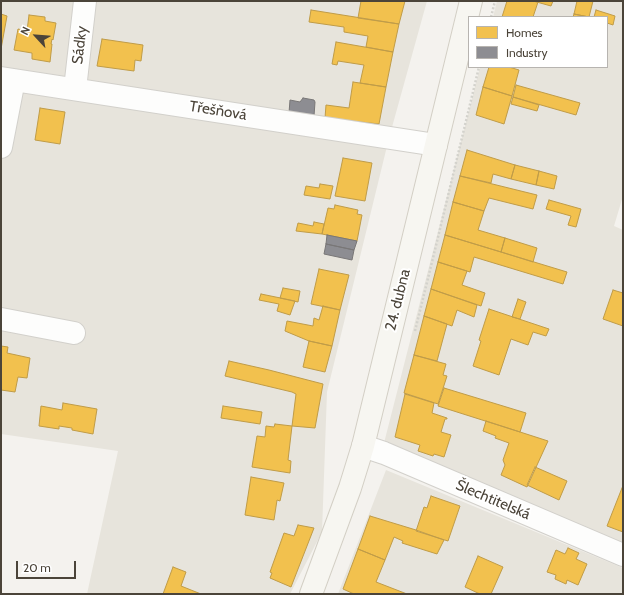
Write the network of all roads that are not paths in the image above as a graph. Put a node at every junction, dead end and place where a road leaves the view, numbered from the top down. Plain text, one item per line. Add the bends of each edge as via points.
1 (85, 1) edge
2 (471, 1) edge
3 (7, 79) edge
4 (75, 89) junction
5 (436, 145) junction
6 (1, 147) edge
7 (1, 319) edge
8 (74, 333) dead end
9 (363, 446) junction
10 (623, 554) edge
11 (311, 594) edge

1 - 4 street, Sádky
2 - 5 main road, 24. dubna
3 - 4 street, Třešňová
3 - 6 street
4 - 5 street, Třešňová
5 - 9 main road, 24. dubna
7 - 8 street
9 - 10 street, Šlechtitelská
9 - 11 main road, 24. dubna

